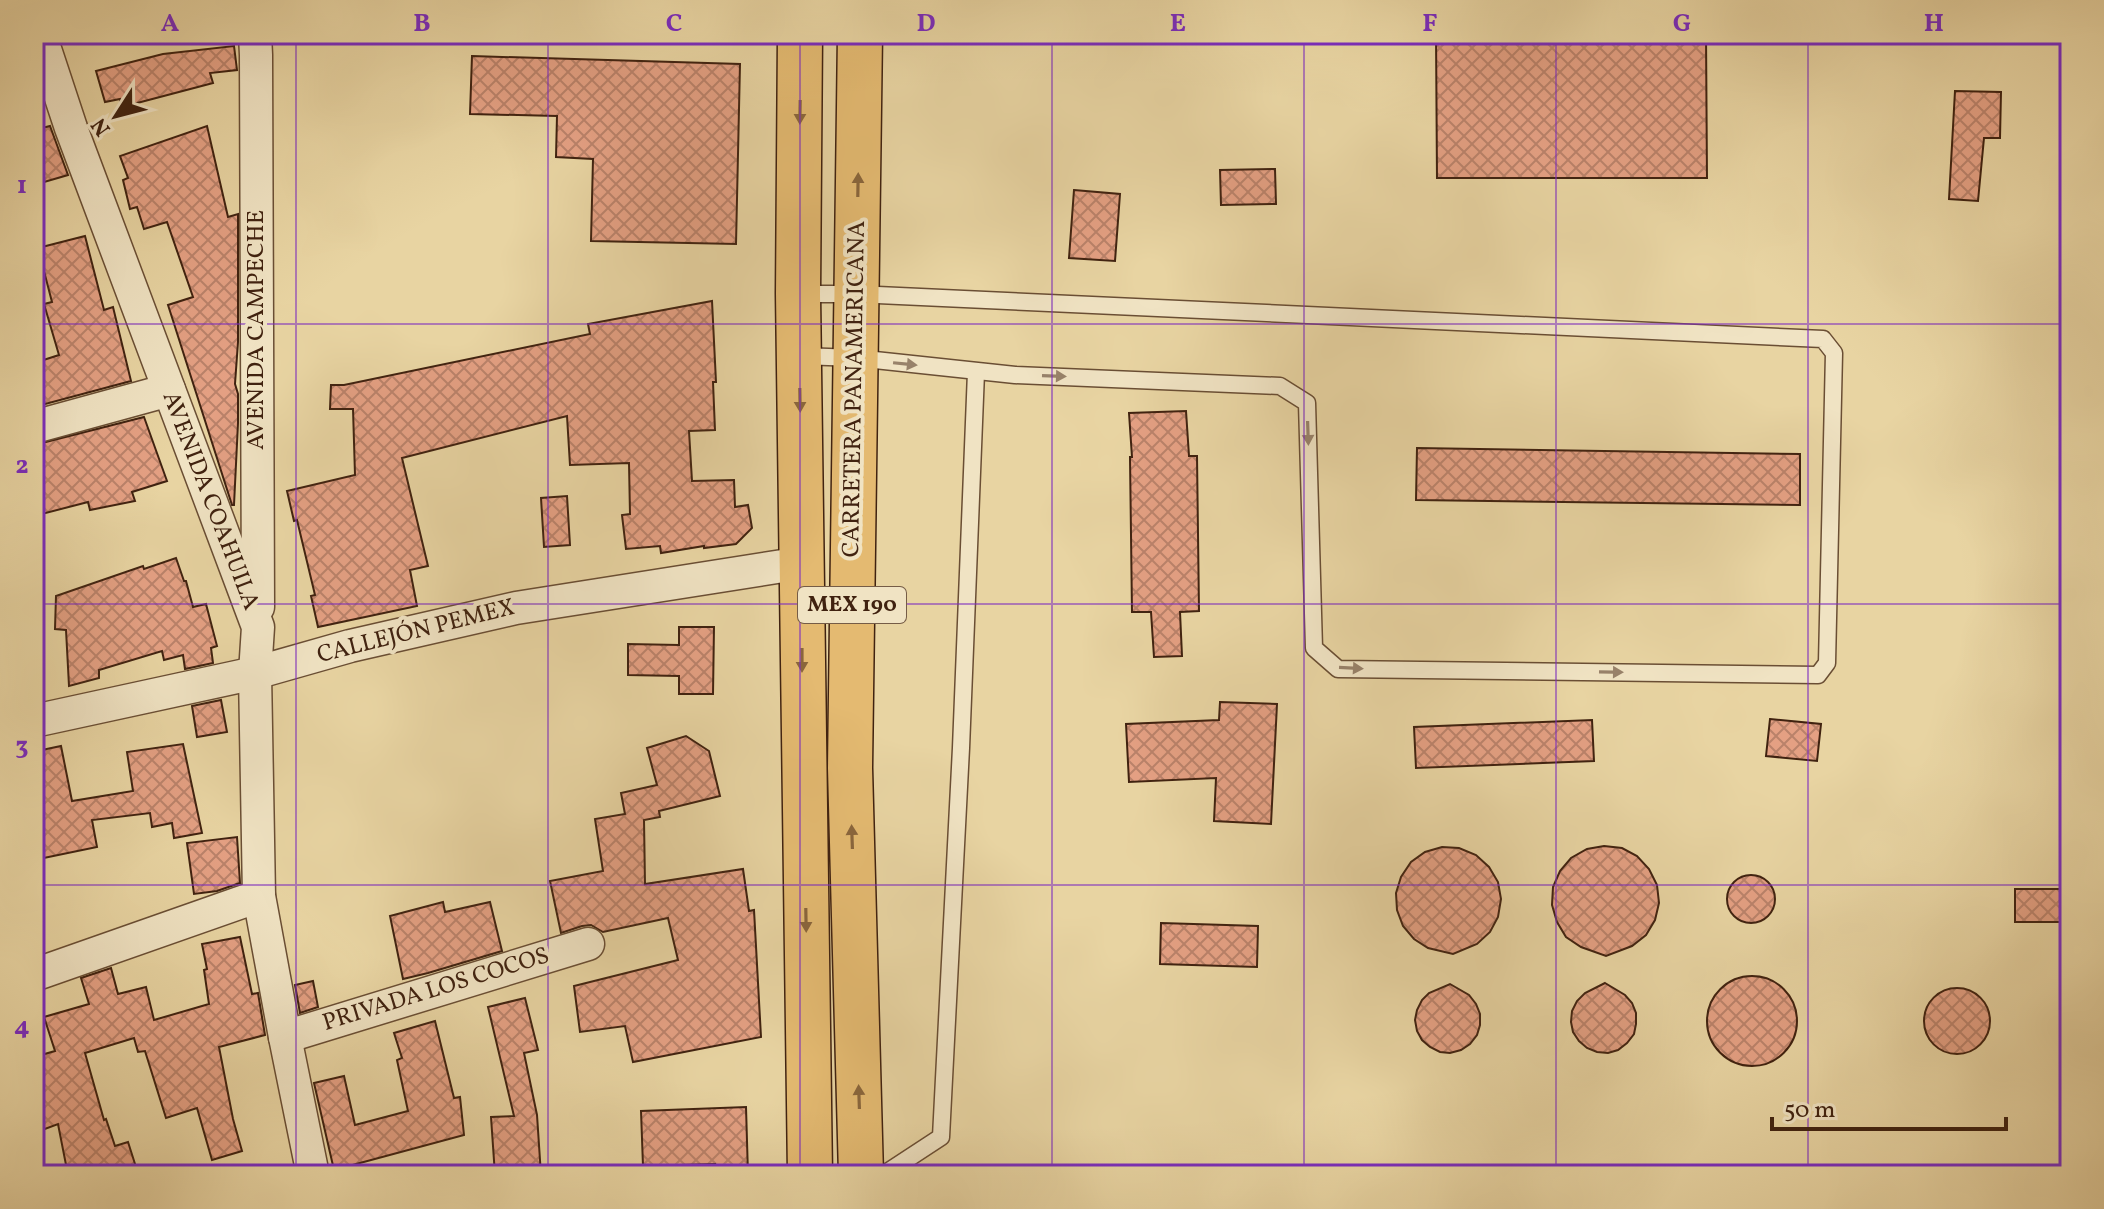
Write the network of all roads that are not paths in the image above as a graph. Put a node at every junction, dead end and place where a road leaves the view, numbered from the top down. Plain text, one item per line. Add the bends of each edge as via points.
1 (40, 34) edge
2 (255, 34) edge
3 (800, 34) edge
4 (860, 34) edge
5 (798, 294) junction
6 (856, 294) junction
7 (800, 356) junction
8 (856, 358) junction
9 (976, 372) junction
10 (169, 390) junction
11 (34, 427) edge
12 (802, 563) junction
13 (258, 627) junction
14 (255, 673) junction
15 (34, 721) edge
16 (259, 896) junction
17 (588, 944) dead end
18 (34, 975) edge
19 (285, 1037) junction
20 (313, 1175) edge
21 (810, 1175) edge
22 (861, 1175) edge
23 (883, 1175) edge

1 - 10 street, AVENIDA COAHUILA
2 - 13 street, AVENIDA CAMPECHE
3 -> 5 main road, MEX 190
6 -> 4 main road, CARRETERA PANAMERICANA / MEX 190
5 - 6 lane
5 - 7 main road, MEX 190
6 - 8 main road, CARRETERA PANAMERICANA / MEX 190
9 -> 6 lane via 1280,386 1307,403 1314,648 1338,669 1818,675 1827,663 1834,353 1823,339
7 - 8 lane
7 -> 12 main road, MEX 190
8 -> 9 lane
22 -> 8 main road, CARRETERA PANAMERICANA / MEX 190 via 850,768
9 - 23 lane via 941,1137
10 - 11 street
10 - 13 street, AVENIDA COAHUILA
12 - 14 street, CALLEJÓN PEMEX via 516,608
12 -> 21 main road, MEX 190
13 - 14 street, AVENIDA COAHUILA
14 - 15 street, CALLEJÓN PEMEX
14 - 16 street, AVENIDA COAHUILA
16 - 18 street
16 - 19 street, AVENIDA COAHUILA
17 - 19 street, PRIVADA LOS COCOS
19 - 20 street, AVENIDA COAHUILA

